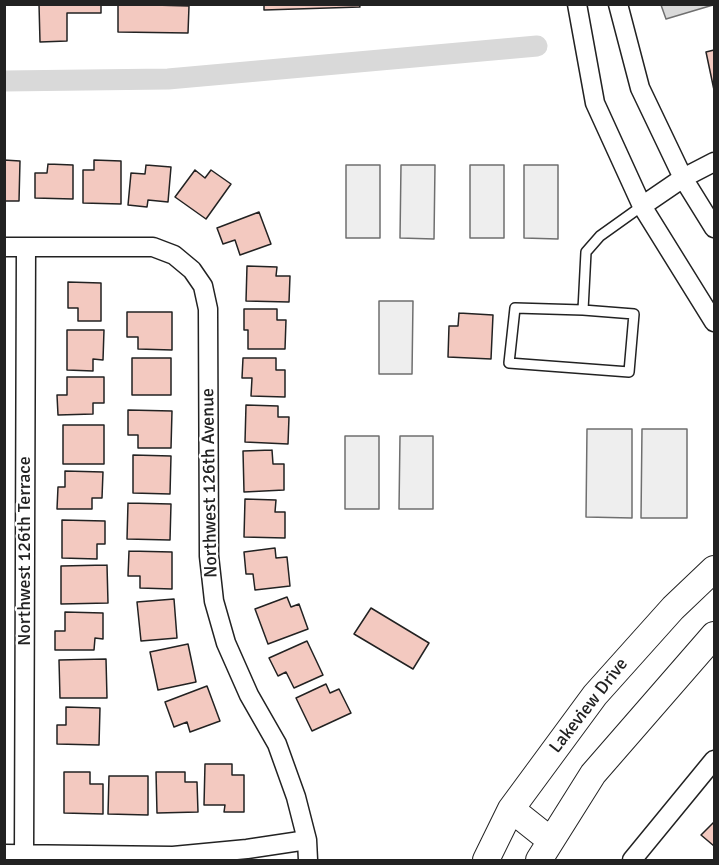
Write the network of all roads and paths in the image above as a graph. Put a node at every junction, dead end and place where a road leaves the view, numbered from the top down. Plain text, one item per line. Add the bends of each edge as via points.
1 (577, 4) edge
2 (618, 4) edge
3 (714, 162) edge
4 (683, 178) junction
5 (642, 206) junction
6 (714, 228) edge
7 (4, 247) edge
8 (26, 247) junction
9 (583, 310) junction
10 (711, 311) edge
11 (714, 569) edge
12 (714, 635) edge
13 (714, 759) edge
14 (511, 810) junction
15 (307, 840) junction
16 (545, 850) edge
17 (4, 854) edge
18 (24, 854) junction
19 (308, 861) edge
20 (486, 861) edge
21 (632, 861) edge

1 - 5 street via 595,103
2 - 4 street via 640,88
3 - 4 street
4 - 5 street
4 - 6 street
5 - 9 lane via 600,236 586,252
5 - 10 street
7 - 8 street
8 - 15 street, Northwest 126th Avenue via 153,247 174,255 203,286 208,309 209,556 214,601 235,664 277,744 297,797
8 - 18 street, Northwest 126th Terrace
9 - 9 lane via 634,314 629,372 509,363 515,308
11 - 14 street, Lakeview Drive via 673,608 595,695
12 - 16 street via 593,774
13 - 21 street
14 - 16 street
14 - 20 street, Lakeview Drive
15 - 18 street via 173,856
15 - 19 street, Northwest 126th Avenue
17 - 18 street

